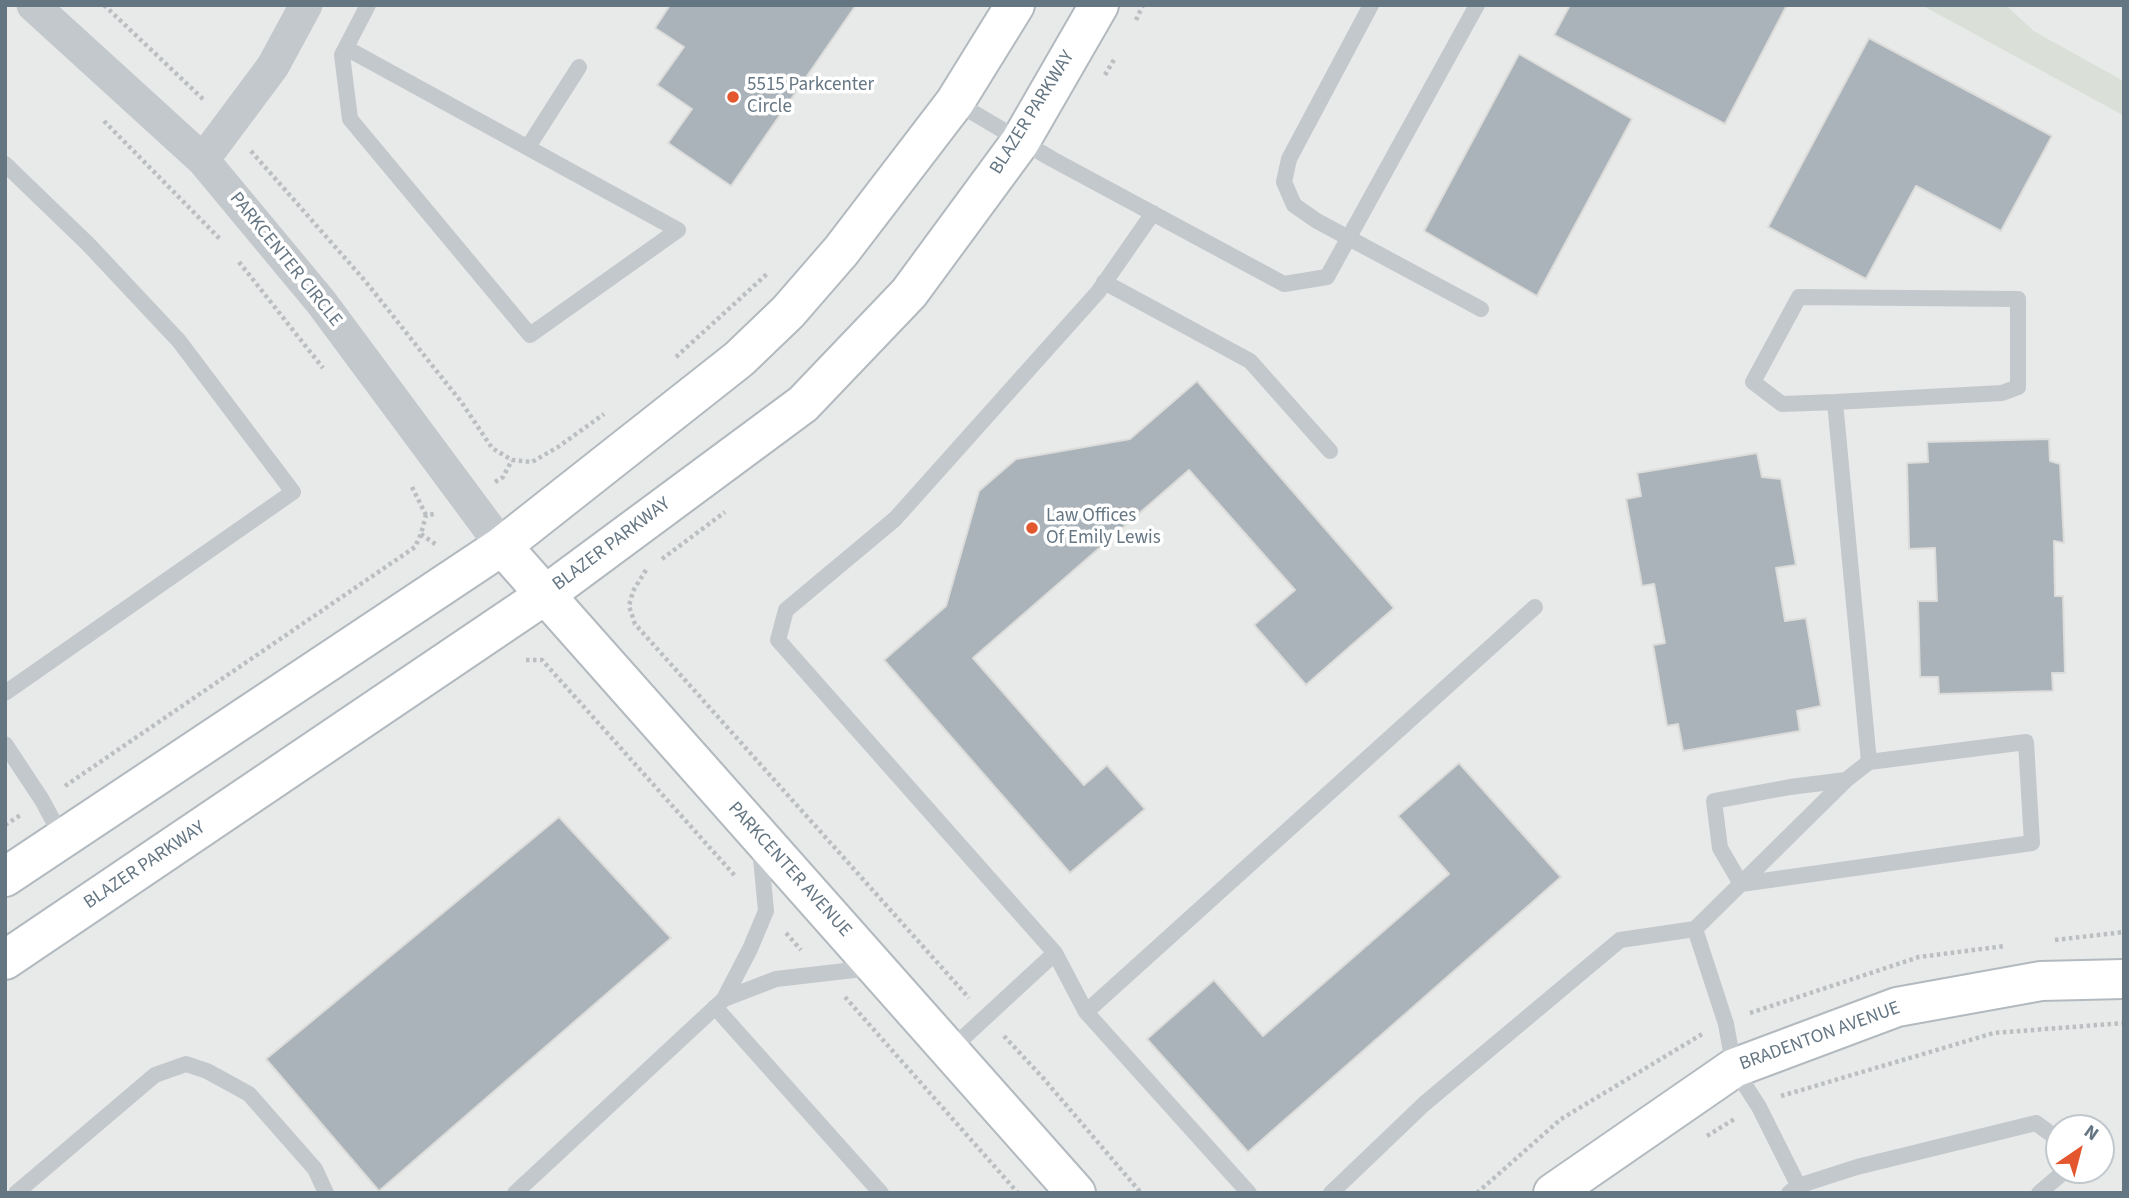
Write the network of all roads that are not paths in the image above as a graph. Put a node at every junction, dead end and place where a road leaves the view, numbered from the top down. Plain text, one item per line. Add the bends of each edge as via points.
1 (33, 5) edge
2 (306, 5) edge
3 (368, 5) edge
4 (1015, 5) edge
5 (1099, 5) edge
6 (1371, 5) edge
7 (1477, 5) edge
8 (346, 48) junction
9 (579, 67) dead end
10 (955, 102) junction
11 (1020, 142) junction
12 (528, 147) junction
13 (203, 160) junction
14 (7, 169) edge
15 (1153, 214) junction
16 (1349, 237) junction
17 (1104, 282) junction
18 (1481, 309) dead end
19 (1836, 402) junction
20 (1330, 451) dead end
21 (502, 546) junction
22 (545, 595) junction
23 (1535, 607) dead end
24 (5, 693) edge
25 (5, 744) edge
26 (1869, 762) junction
27 (1846, 780) junction
28 (759, 835) junction
29 (63, 839) junction
30 (5, 877) edge
31 (1741, 884) junction
32 (1695, 929) junction
33 (1055, 953) junction
34 (5, 960) edge
35 (876, 968) junction
36 (2124, 979) edge
37 (720, 1003) junction
38 (1086, 1012) junction
39 (950, 1050) junction
40 (1734, 1068) junction
41 (2045, 1130) edge
42 (1796, 1191) edge
43 (16, 1193) edge
44 (326, 1193) edge
45 (515, 1193) edge
46 (881, 1193) edge
47 (1076, 1193) edge
48 (1250, 1193) edge
49 (1331, 1193) edge
50 (1553, 1193) edge

1 - 13 street, PARKCENTER CIRCLE
2 - 13 street via 273,66
3 - 8 lane
4 - 10 street
5 - 11 street, BLAZER PARKWAY
6 - 16 lane via 1289,159 1284,182 1294,205
7 - 16 lane
8 - 12 lane
8 - 12 lane via 342,55 350,120 530,335 678,230
9 - 12 lane
10 - 11 lane
10 - 21 street via 841,251 788,312 739,359
11 - 15 lane
11 - 22 street, BLAZER PARKWAY via 909,293 803,404
13 - 21 street, PARKCENTER CIRCLE via 321,302
14 - 24 lane via 88,244 179,341 293,492
15 - 16 lane via 1284,284 1327,277
15 - 17 lane
16 - 18 lane
17 - 20 lane via 1250,361
17 - 33 lane via 895,519 786,610 778,640
19 - 19 lane via 2001,393 2018,387 2018,299 1799,297 1753,382 1782,404
19 - 26 lane
21 - 22 street, PARKCENTER AVENUE
21 - 29 street
22 - 28 street, PARKCENTER AVENUE
22 - 34 street, BLAZER PARKWAY
23 - 38 lane
25 - 29 lane
26 - 27 lane
26 - 31 lane via 2026,742 2032,844
27 - 31 lane
27 - 31 lane via 1714,800 1720,848
28 - 35 street, PARKCENTER AVENUE
28 - 37 lane via 766,911
29 - 30 street
31 - 32 lane
32 - 40 lane via 1726,1024
32 - 49 lane via 1620,940 1424,1104
33 - 38 lane
33 - 39 lane
35 - 37 lane via 776,979
35 - 39 street, PARKCENTER AVENUE
36 - 40 street, BRADENTON AVENUE via 2041,981 1897,1007
37 - 45 lane
37 - 46 lane
38 - 48 lane
39 - 47 street, PARKCENTER AVENUE
40 - 42 lane via 1759,1107
40 - 50 street, BRADENTON AVENUE
41 - 42 lane via 2036,1123 1857,1167
43 - 44 lane via 155,1075 186,1064 249,1094 315,1169

